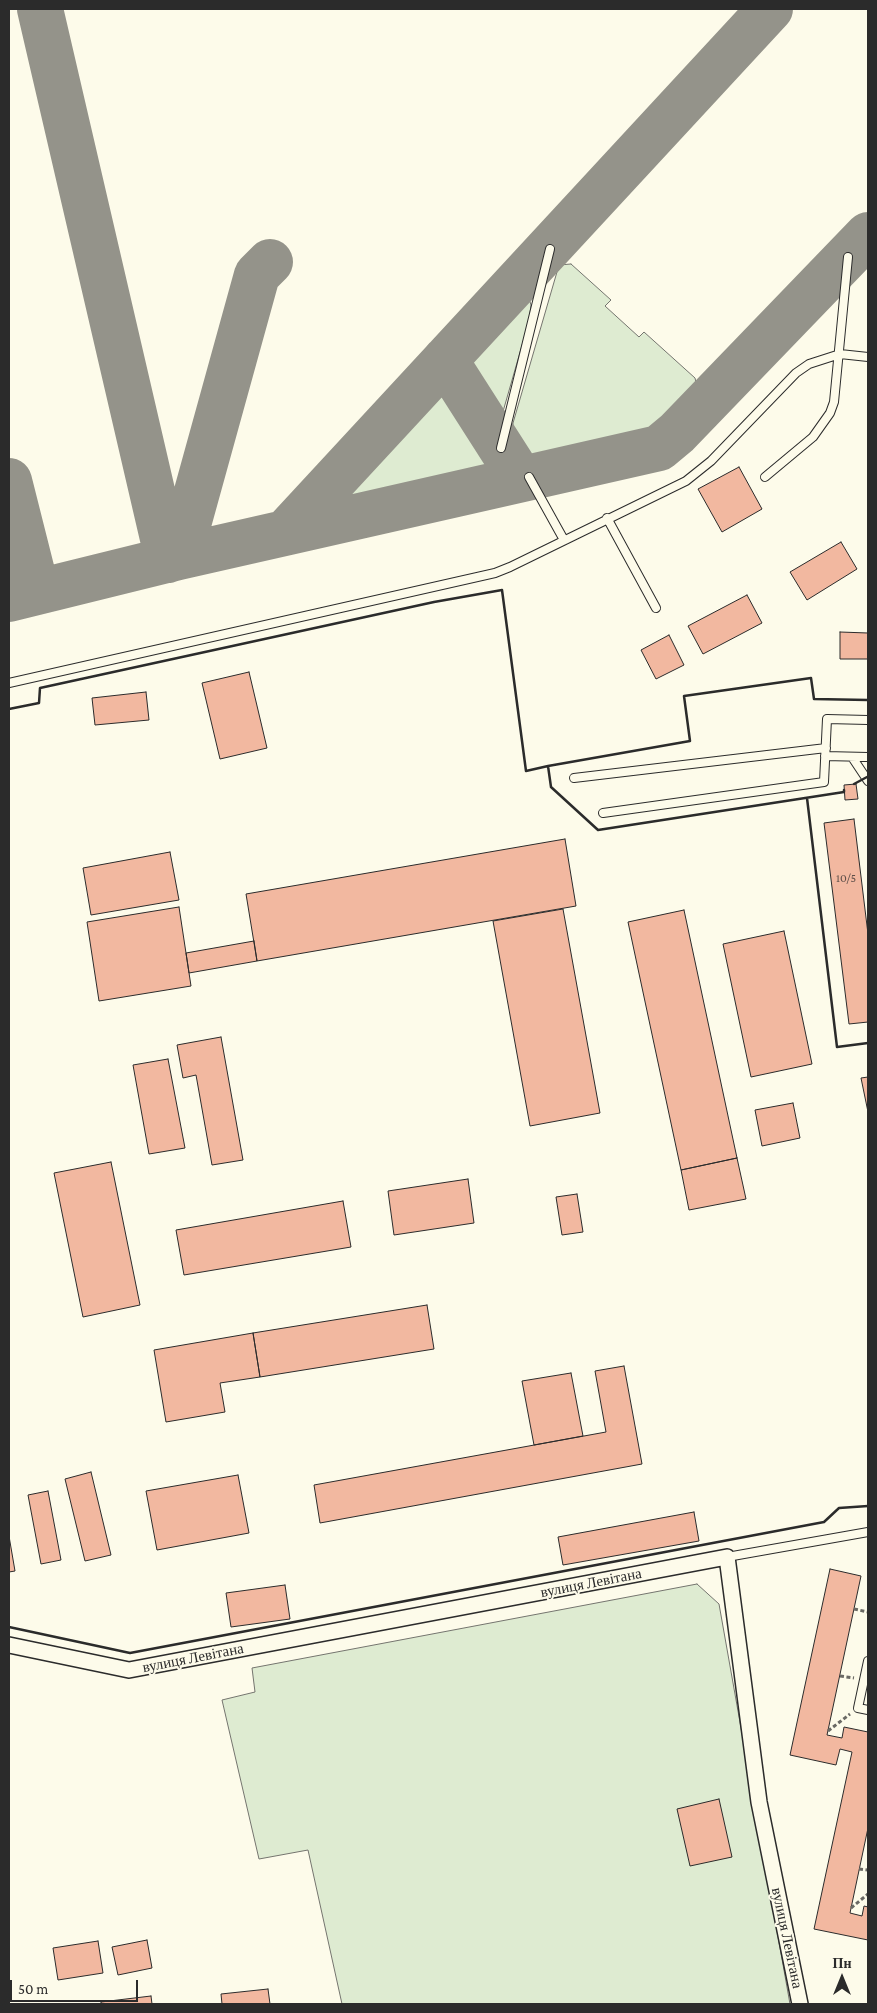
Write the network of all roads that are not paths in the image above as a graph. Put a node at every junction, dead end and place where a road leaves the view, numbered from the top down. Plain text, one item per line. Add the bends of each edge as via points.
1 (550, 249) dead end
2 (848, 257) dead end
3 (840, 354) junction
4 (868, 357) edge
5 (501, 448) dead end
6 (765, 477) dead end
7 (529, 478) dead end
8 (607, 518) junction
9 (564, 540) junction
10 (656, 608) dead end
11 (9, 684) edge
12 (868, 720) edge
13 (826, 748) junction
14 (826, 756) junction
15 (852, 757) junction
16 (868, 757) edge
17 (574, 778) dead end
18 (868, 781) edge
19 (603, 813) dead end
20 (868, 1532) edge
21 (728, 1557) junction
22 (9, 1645) edge
23 (868, 1661) edge
24 (868, 1710) edge
25 (800, 2004) edge

1 - 5 lane
2 - 3 lane
3 - 4 lane
3 - 6 lane via 830,413 813,437
3 - 8 lane via 809,364 796,373 711,461 686,480
7 - 9 lane
8 - 9 lane
8 - 10 lane
9 - 11 lane via 495,573
12 - 13 lane via 827,719
13 - 14 lane
13 - 17 lane
14 - 15 lane
14 - 19 lane via 824,782
15 - 16 lane
15 - 18 lane
20 - 21 lane
21 - 22 street, вулиця Левітана via 128,1670
21 - 25 street, вулиця Левітана via 759,1802
23 - 24 lane via 858,1708

